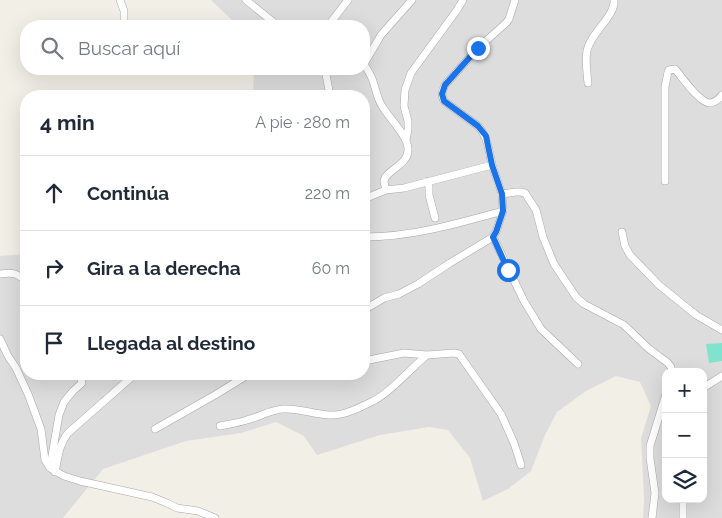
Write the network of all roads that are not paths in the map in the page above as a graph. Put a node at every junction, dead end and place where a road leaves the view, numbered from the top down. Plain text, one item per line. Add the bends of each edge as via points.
1 (120, 0) edge
2 (246, 0) edge
3 (348, 0) edge
4 (412, 0) edge
5 (463, 0) edge
6 (515, 0) edge
7 (614, 0) edge
8 (124, 20) dead end
9 (271, 20) edge
10 (333, 20) edge
11 (370, 54) edge
12 (326, 75) edge
13 (370, 75) edge
14 (588, 82) dead end
15 (329, 90) edge
16 (722, 95) edge
17 (406, 140) junction
18 (492, 165) junction
19 (665, 181) dead end
20 (429, 182) junction
21 (386, 190) junction
22 (502, 194) junction
23 (370, 197) edge
24 (503, 211) junction
25 (435, 218) dead end
26 (622, 232) dead end
27 (493, 237) junction
28 (370, 238) edge
29 (0, 274) edge
30 (20, 277) edge
31 (370, 306) edge
32 (722, 330) edge
33 (0, 339) edge
34 (427, 355) junction
35 (370, 360) edge
36 (578, 364) dead end
37 (16, 368) junction
38 (20, 368) edge
39 (671, 368) edge
40 (722, 376) edge
41 (20, 377) edge
42 (22, 380) edge
43 (81, 380) edge
44 (128, 380) edge
45 (239, 380) edge
46 (707, 385) edge
47 (662, 407) edge
48 (220, 426) dead end
49 (155, 429) dead end
50 (520, 465) dead end
51 (53, 470) junction
52 (683, 503) edge
53 (215, 518) edge
54 (652, 518) edge
55 (683, 518) edge

1 - 8 street
2 - 9 street
3 - 10 street
4 - 11 street via 381,35
5 - 17 street via 411,73 405,90
6 - 18 street via 506,23 478,48 445,85 442,94 444,101 483,131
7 - 14 street via 612,12 587,50
12 - 15 street
13 - 17 street via 377,97
16 - 19 street via 716,101 704,101 677,71 672,69 668,72 665,87
17 - 21 street via 408,154 404,162 385,178
18 - 20 street
18 - 22 street
20 - 21 street
20 - 25 street
21 - 23 street
22 - 24 street
22 - 39 street via 525,193 536,210 554,264 576,297 624,325
24 - 27 street
24 - 28 street via 436,229
26 - 32 street via 630,256 696,315
27 - 31 street via 418,284
27 - 36 street via 541,329
29 - 30 street via 9,272
33 - 37 street
34 - 35 street via 404,353
34 - 48 street via 377,399 347,412 327,415 284,409
34 - 50 street via 458,354 501,414
37 - 38 street
37 - 41 street
40 - 46 street
42 - 51 street via 41,429 45,460
43 - 51 street via 64,402 59,415 51,454
44 - 51 street via 68,433
45 - 49 street
47 - 54 street via 650,446 655,493
51 - 53 street via 80,481 152,497 177,508
52 - 55 street

